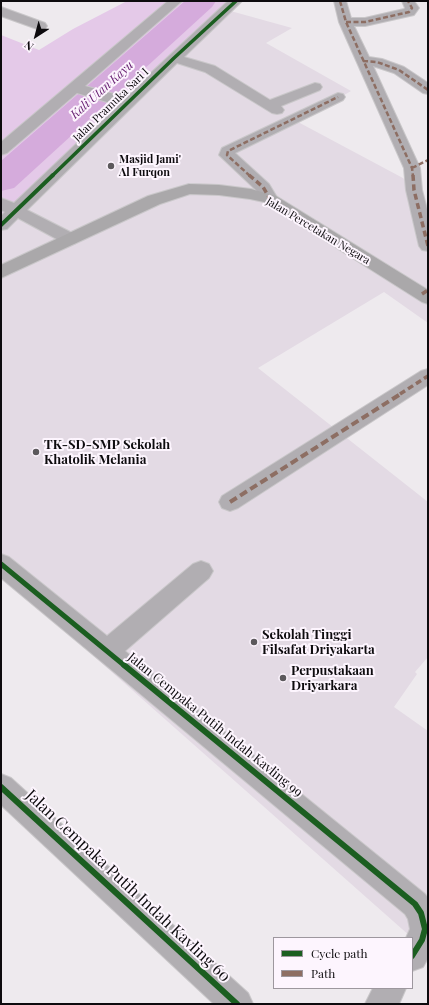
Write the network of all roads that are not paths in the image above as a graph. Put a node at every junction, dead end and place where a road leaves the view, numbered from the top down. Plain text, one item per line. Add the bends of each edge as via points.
1 (176, 1) edge
2 (236, 1) edge
3 (340, 1) edge
4 (408, 1) edge
5 (1, 10) edge
6 (346, 22) junction
7 (40, 26) dead end
8 (174, 58) junction
9 (363, 61) junction
10 (315, 87) dead end
11 (78, 88) junction
12 (428, 90) edge
13 (338, 97) dead end
14 (125, 102) junction
15 (1, 150) edge
16 (428, 160) edge
17 (412, 168) junction
18 (270, 199) junction
19 (6, 206) edge
20 (1, 225) edge
21 (70, 239) junction
22 (428, 246) edge
23 (1, 272) edge
24 (426, 294) edge
25 (428, 376) edge
26 (230, 502) dead end
27 (1, 564) edge
28 (201, 571) dead end
29 (107, 651) junction
30 (1, 786) edge
31 (413, 954) edge
32 (390, 989) edge
33 (237, 1004) edge
34 (381, 1004) edge

1 - 11 street
2 - 8 street, Jalan Pramuka Sari I
3 - 6 street
4 - 6 street via 412,8 409,12 365,22
5 - 7 street
6 - 9 street
8 - 10 street via 210,68 273,107
8 - 14 street, Jalan Pramuka Sari I
9 - 12 street via 377,62 399,70
9 - 17 street
11 - 14 street
11 - 15 street
13 - 18 street via 228,151 227,155 263,187
14 - 19 street, Jalan Pramuka Sari I
16 - 17 street
17 - 22 street via 414,190
18 - 21 main road, Jalan Percetakan Negara via 237,192 190,190 154,200
18 - 24 main road, Jalan Percetakan Negara
19 - 20 street, Jalan Pramuka Sari I
19 - 21 street
21 - 23 main road, Jalan Percetakan Negara
25 - 26 street
27 - 29 street, Jalan Cempaka Putih Indah Kavling 99
28 - 29 street
29 - 31 street, Jalan Cempaka Putih Indah Kavling 99 via 415,904 425,929
30 - 33 street, Jalan Cempaka Putih Indah Kavling 60
32 - 34 street

